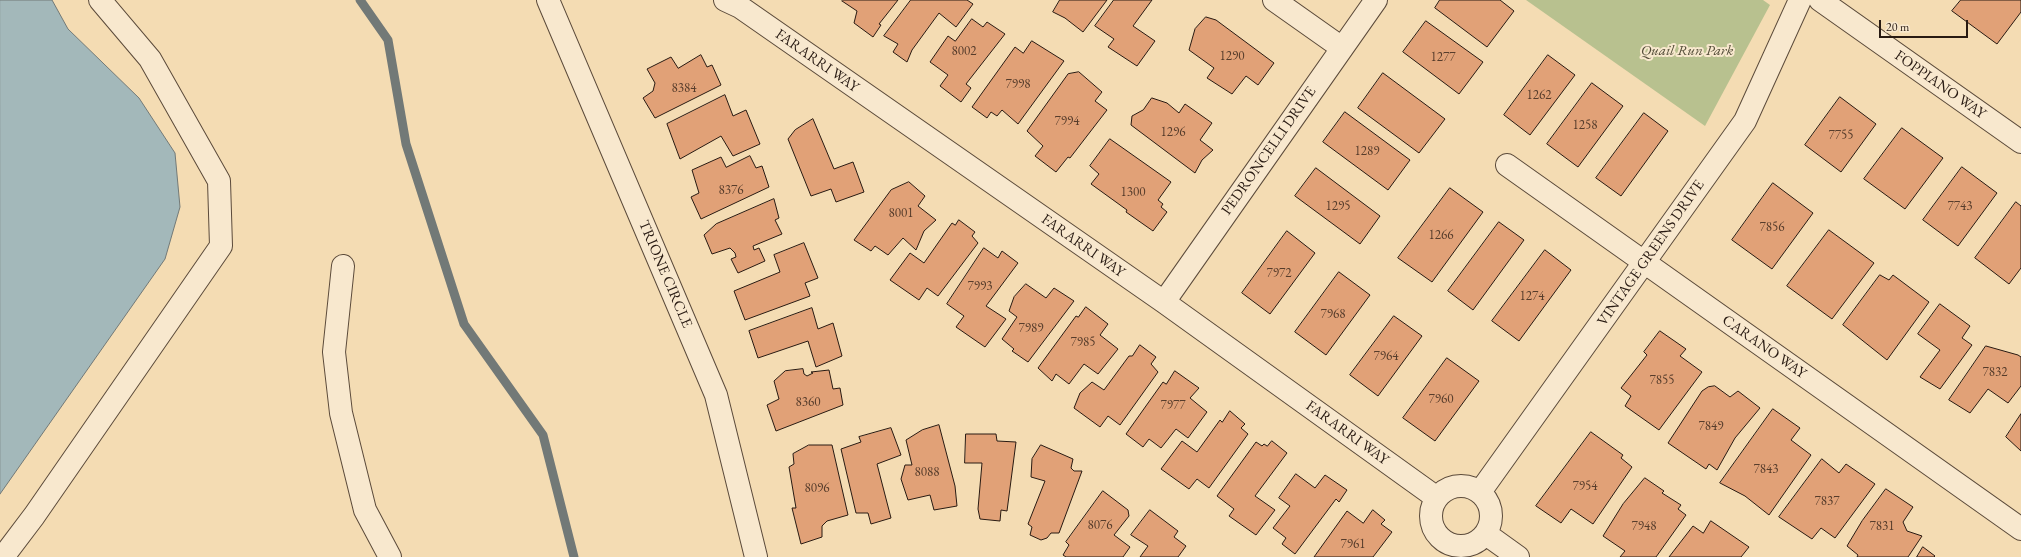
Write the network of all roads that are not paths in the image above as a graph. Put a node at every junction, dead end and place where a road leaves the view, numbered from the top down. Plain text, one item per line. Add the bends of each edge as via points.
1 (100, 0) edge
2 (548, 0) edge
3 (724, 0) edge
4 (1274, 0) edge
5 (1376, 0) edge
6 (1800, 0) edge
7 (1820, 0) edge
8 (1342, 48) junction
9 (2021, 142) edge
10 (1508, 165) dead end
11 (1645, 262) junction
12 (342, 266) dead end
13 (1164, 302) junction
14 (1480, 492) junction
15 (1437, 498) junction
16 (2021, 529) edge
17 (1486, 534) junction
18 (1439, 549) edge
19 (3, 557) edge
20 (390, 557) edge
21 (756, 557) edge
22 (1518, 557) edge

1 - 19 street via 150,58 219,182 221,246
2 - 21 street, TRIONE CIRCLE via 716,395
3 - 13 street, FARARRI WAY via 740,8
4 - 8 street
5 - 8 street, PEDRONCELLI DRIVE
6 - 11 street, VINTAGE GREENS DRIVE via 1745,121
7 - 9 street, FOPPIANO WAY
8 - 13 street, PEDRONCELLI DRIVE
10 - 11 street, CARANO WAY
11 - 14 street, VINTAGE GREENS DRIVE
11 - 16 street, CARANO WAY
12 - 20 street via 334,352 341,413 365,510
13 - 15 street, FARARRI WAY
14 - 15 street via 1472,487 1462,486 1448,489
14 - 17 street via 1490,508 1491,517
15 - 18 street via 1431,516
17 - 18 street via 1479,541
17 - 22 street

